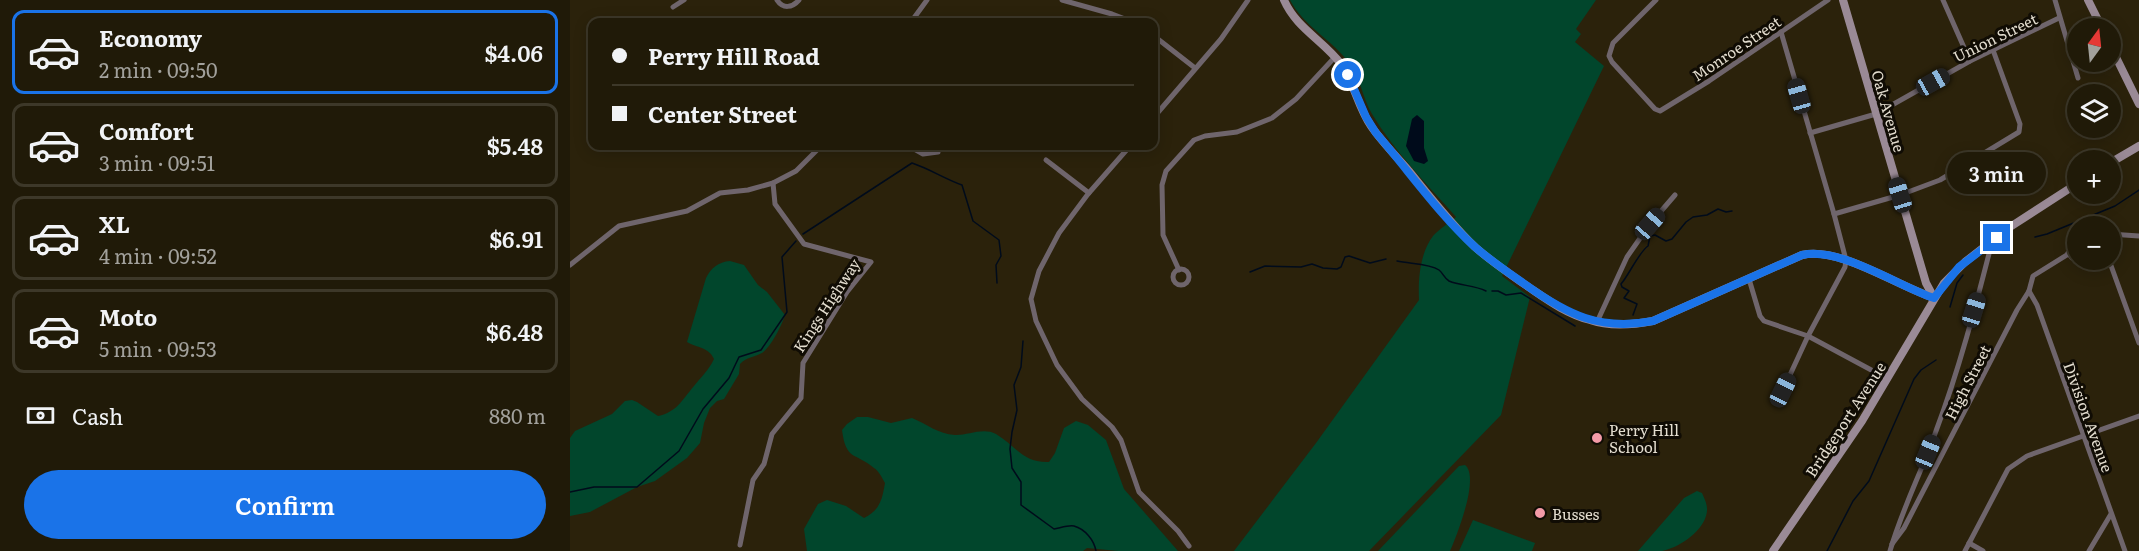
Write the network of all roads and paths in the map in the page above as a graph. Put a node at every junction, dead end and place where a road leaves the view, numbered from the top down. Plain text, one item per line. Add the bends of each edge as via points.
1 (684, 0) edge
2 (777, 0) edge
3 (799, 0) edge
4 (927, 0) edge
5 (1062, 0) edge
6 (1248, 0) edge
7 (1284, 0) edge
8 (1656, 0) edge
9 (1828, 0) edge
10 (1843, 0) edge
11 (1943, 0) edge
12 (2055, 0) edge
13 (2088, 0) edge
14 (673, 7) dead end
15 (914, 18) edge
16 (1122, 18) edge
17 (2059, 18) junction
18 (2097, 18) edge
19 (1781, 32) junction
20 (1158, 39) edge
21 (1993, 50) junction
22 (1335, 57) junction
23 (1970, 61) junction
24 (2121, 67) edge
25 (1195, 68) junction
26 (2078, 78) dead end
27 (2139, 104) edge
28 (1158, 112) edge
29 (1876, 114) junction
30 (1810, 133) junction
31 (2139, 146) edge
32 (816, 150) edge
33 (916, 150) edge
34 (1127, 150) edge
35 (938, 152) dead end
36 (2121, 157) edge
37 (1046, 160) dead end
38 (773, 183) junction
39 (2067, 190) edge
40 (1089, 193) junction
41 (1675, 195) dead end
42 (1900, 195) junction
43 (1834, 214) junction
44 (2121, 235) edge
45 (2139, 236) edge
46 (1992, 242) junction
47 (2067, 254) edge
48 (1846, 260) junction
49 (570, 265) edge
50 (1179, 270) dead end
51 (2113, 270) edge
52 (1749, 279) junction
53 (2029, 291) junction
54 (1934, 298) junction
55 (1597, 322) junction
56 (1808, 336) junction
57 (2139, 343) edge
58 (1888, 379) junction
59 (1783, 390) dead end
60 (2139, 416) edge
61 (2084, 437) junction
62 (2111, 514) junction
63 (1969, 543) junction
64 (1892, 544) junction
65 (740, 545) dead end
66 (1189, 546) dead end
67 (1773, 551) edge
68 (1890, 551) edge
69 (1965, 551) edge
70 (1983, 551) edge
71 (2089, 551) edge
72 (2125, 551) edge

1 - 14 street
2 - 3 street via 788,7
4 - 15 street
5 - 16 street
6 - 25 street
7 - 22 street via 1302,27
8 - 19 street, Monroe Street via 1612,43 1609,56 1659,111
9 - 19 street, Monroe Street
10 - 29 street, Oak Avenue
11 - 23 street
12 - 17 street
13 - 18 street
17 - 21 street, Union Street
17 - 26 street
19 - 30 street
20 - 25 street
21 - 23 street, Union Street
21 - 42 street via 2020,124 2019,132 1940,180
22 - 50 street via 1296,99 1272,118 1236,132 1194,140 1166,171 1162,185 1163,235
22 - 55 street via 1376,133 1468,240 1555,305
23 - 29 street, Union Street
24 - 27 street
25 - 28 street
29 - 30 street, Union Street
29 - 42 street, Oak Avenue
30 - 43 street
31 - 36 street
32 - 38 street via 796,171
33 - 35 street via 923,154
34 - 40 street
37 - 40 street
38 - 49 street via 720,193 687,211 619,226
38 - 65 street, Kings Highway via 776,204 804,244 871,262 847,292 803,363 801,398 772,434 764,464 753,480
39 - 46 street, Bridgeport Avenue
40 - 66 street via 1059,232 1040,271 1031,299 1033,309 1057,365 1082,399 1121,440 1139,492
41 - 55 street via 1627,257
42 - 43 street
42 - 54 street, Oak Avenue
43 - 48 street
44 - 45 street
46 - 54 street, Bridgeport Avenue via 1959,267
46 - 64 street via 1945,407
47 - 53 street, High Street via 2032,276
48 - 52 street via 1809,253
48 - 54 street
48 - 56 street
51 - 57 street
52 - 55 street via 1653,321 1629,325
52 - 56 street via 1764,321
53 - 61 street, Division Avenue
53 - 64 street, High Street
54 - 58 street, Bridgeport Avenue
56 - 58 street
56 - 59 street
58 - 67 street, Bridgeport Avenue
60 - 61 street
61 - 62 street, Division Avenue
61 - 63 street via 2011,465
62 - 71 street
62 - 72 street, Division Avenue
63 - 69 street
63 - 70 street
64 - 68 street

